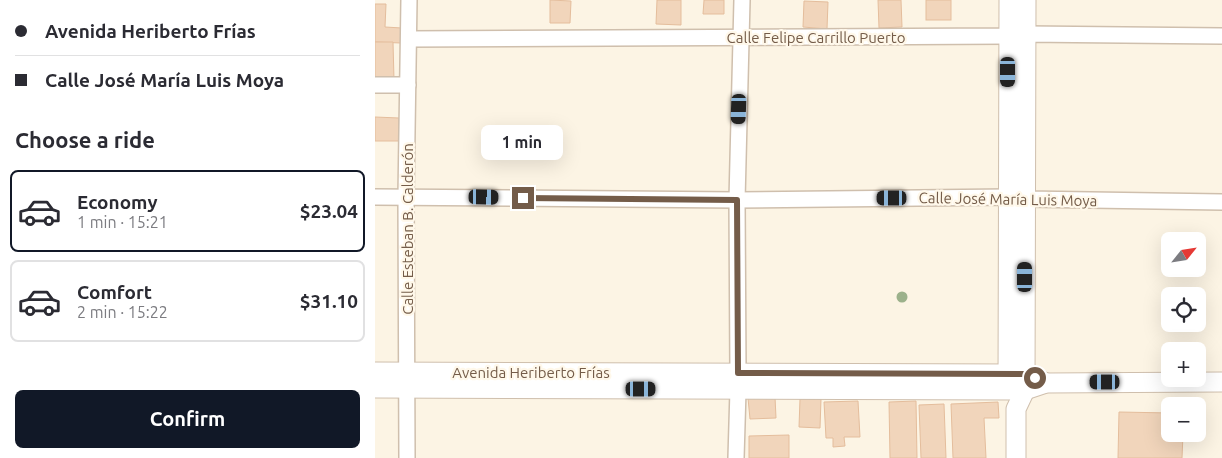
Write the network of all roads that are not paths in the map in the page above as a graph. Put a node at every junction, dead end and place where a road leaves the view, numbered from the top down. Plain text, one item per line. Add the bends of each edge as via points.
1 (409, 0) edge
2 (742, 0) edge
3 (1009, 0) edge
4 (1026, 0) edge
5 (1017, 35) junction
6 (1222, 36) edge
7 (741, 37) junction
8 (409, 39) junction
9 (408, 84) junction
10 (375, 85) edge
11 (375, 197) edge
12 (406, 197) junction
13 (1017, 198) junction
14 (737, 200) junction
15 (1222, 202) edge
16 (375, 372) edge
17 (407, 380) junction
18 (738, 381) junction
19 (1016, 382) junction
20 (1222, 382) edge
21 (375, 388) edge
22 (407, 458) edge
23 (736, 458) edge
24 (1016, 458) edge

1 - 8 street, Calle Esteban B. Calderón
2 - 7 street
3 - 5 street
4 - 5 street
5 - 6 street, Calle Felipe Carrillo Puerto
5 - 7 street, Calle Felipe Carrillo Puerto
5 - 13 street
7 - 8 street, Calle Felipe Carrillo Puerto
7 - 14 street
8 - 9 street, Calle Esteban B. Calderón
9 - 10 street
9 - 12 street, Calle Esteban B. Calderón
11 - 12 street, Calle José María Luis Moya
12 - 14 street, Calle José María Luis Moya
12 - 17 street, Calle Esteban B. Calderón
13 - 14 street, Calle José María Luis Moya
13 - 15 street, Calle José María Luis Moya
13 - 19 street
14 - 18 street
16 - 17 street, Avenida Heriberto Frías
17 - 18 street, Avenida Heriberto Frías
17 - 21 street, Avenida Heriberto Frías
17 - 22 street, Calle Esteban B. Calderón
18 - 19 street, Avenida Heriberto Frías
18 - 23 street
19 - 20 street, Avenida Heriberto Frías
19 - 24 street

